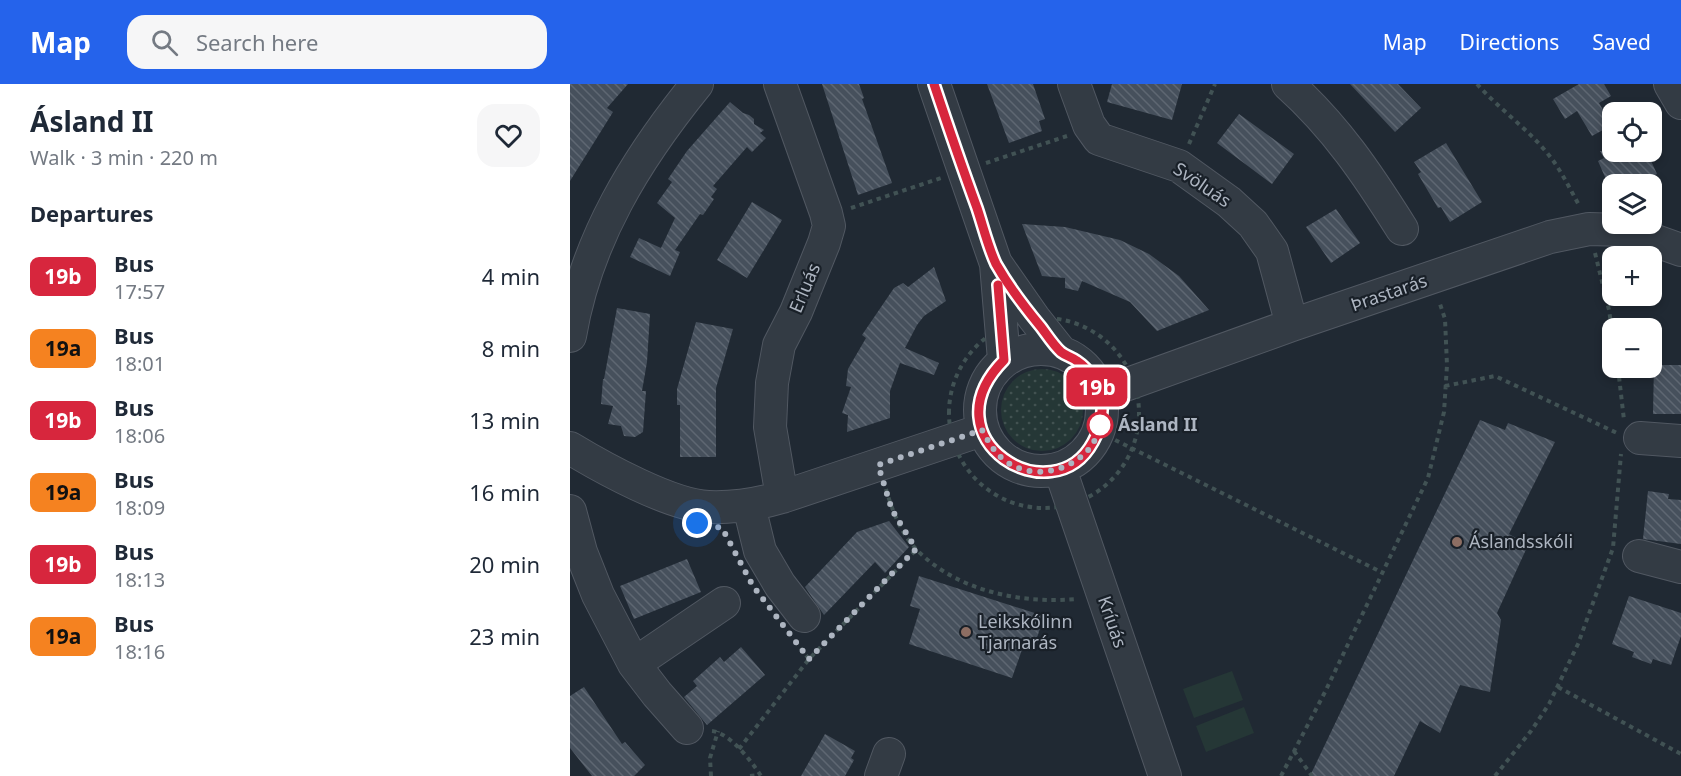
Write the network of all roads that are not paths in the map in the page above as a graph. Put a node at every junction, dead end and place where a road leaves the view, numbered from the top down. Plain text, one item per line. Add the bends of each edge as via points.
1 (697, 84) edge
2 (780, 84) edge
3 (933, 84) edge
4 (1074, 84) edge
5 (1288, 84) edge
6 (1670, 84) edge
7 (1681, 103) edge
8 (1402, 229) dead end
9 (1681, 250) edge
10 (996, 264) junction
11 (1292, 325) junction
12 (570, 336) edge
13 (1061, 352) junction
14 (1004, 360) junction
15 (1101, 394) junction
16 (982, 430) junction
17 (1627, 436) road end
18 (1681, 441) edge
19 (571, 452) edge
20 (1060, 469) junction
21 (782, 497) junction
22 (749, 506) junction
23 (570, 511) edge
24 (1639, 556) dead end
25 (1681, 567) edge
26 (724, 603) dead end
27 (799, 628) road end
28 (634, 664) junction
29 (687, 728) road end
30 (1165, 776) edge

1 - 12 street via 644,154 610,211 585,275
2 - 21 street, Erluás via 829,226 779,345 770,427
3 - 10 street
4 - 11 street, Svöluás via 1099,139 1179,166 1253,224 1272,251
5 - 8 street via 1340,137
6 - 7 street
9 - 11 street, Þrastarás via 1625,230 1589,229 1550,237
10 - 13 street
10 - 14 street
11 - 15 street, Þrastarás
13 - 14 street via 1041,348 1022,351
13 - 15 street via 1078,361
14 - 16 street via 990,374 981,392
15 - 20 street via 1099,432 1077,461
16 - 20 street via 1005,461 1041,472
16 - 21 street
17 - 18 street
19 - 22 street via 673,499 707,507
20 - 30 street, Kríuás
21 - 22 street
22 - 27 street via 760,551
23 - 28 street via 598,596
24 - 25 street
26 - 28 street
28 - 29 street

